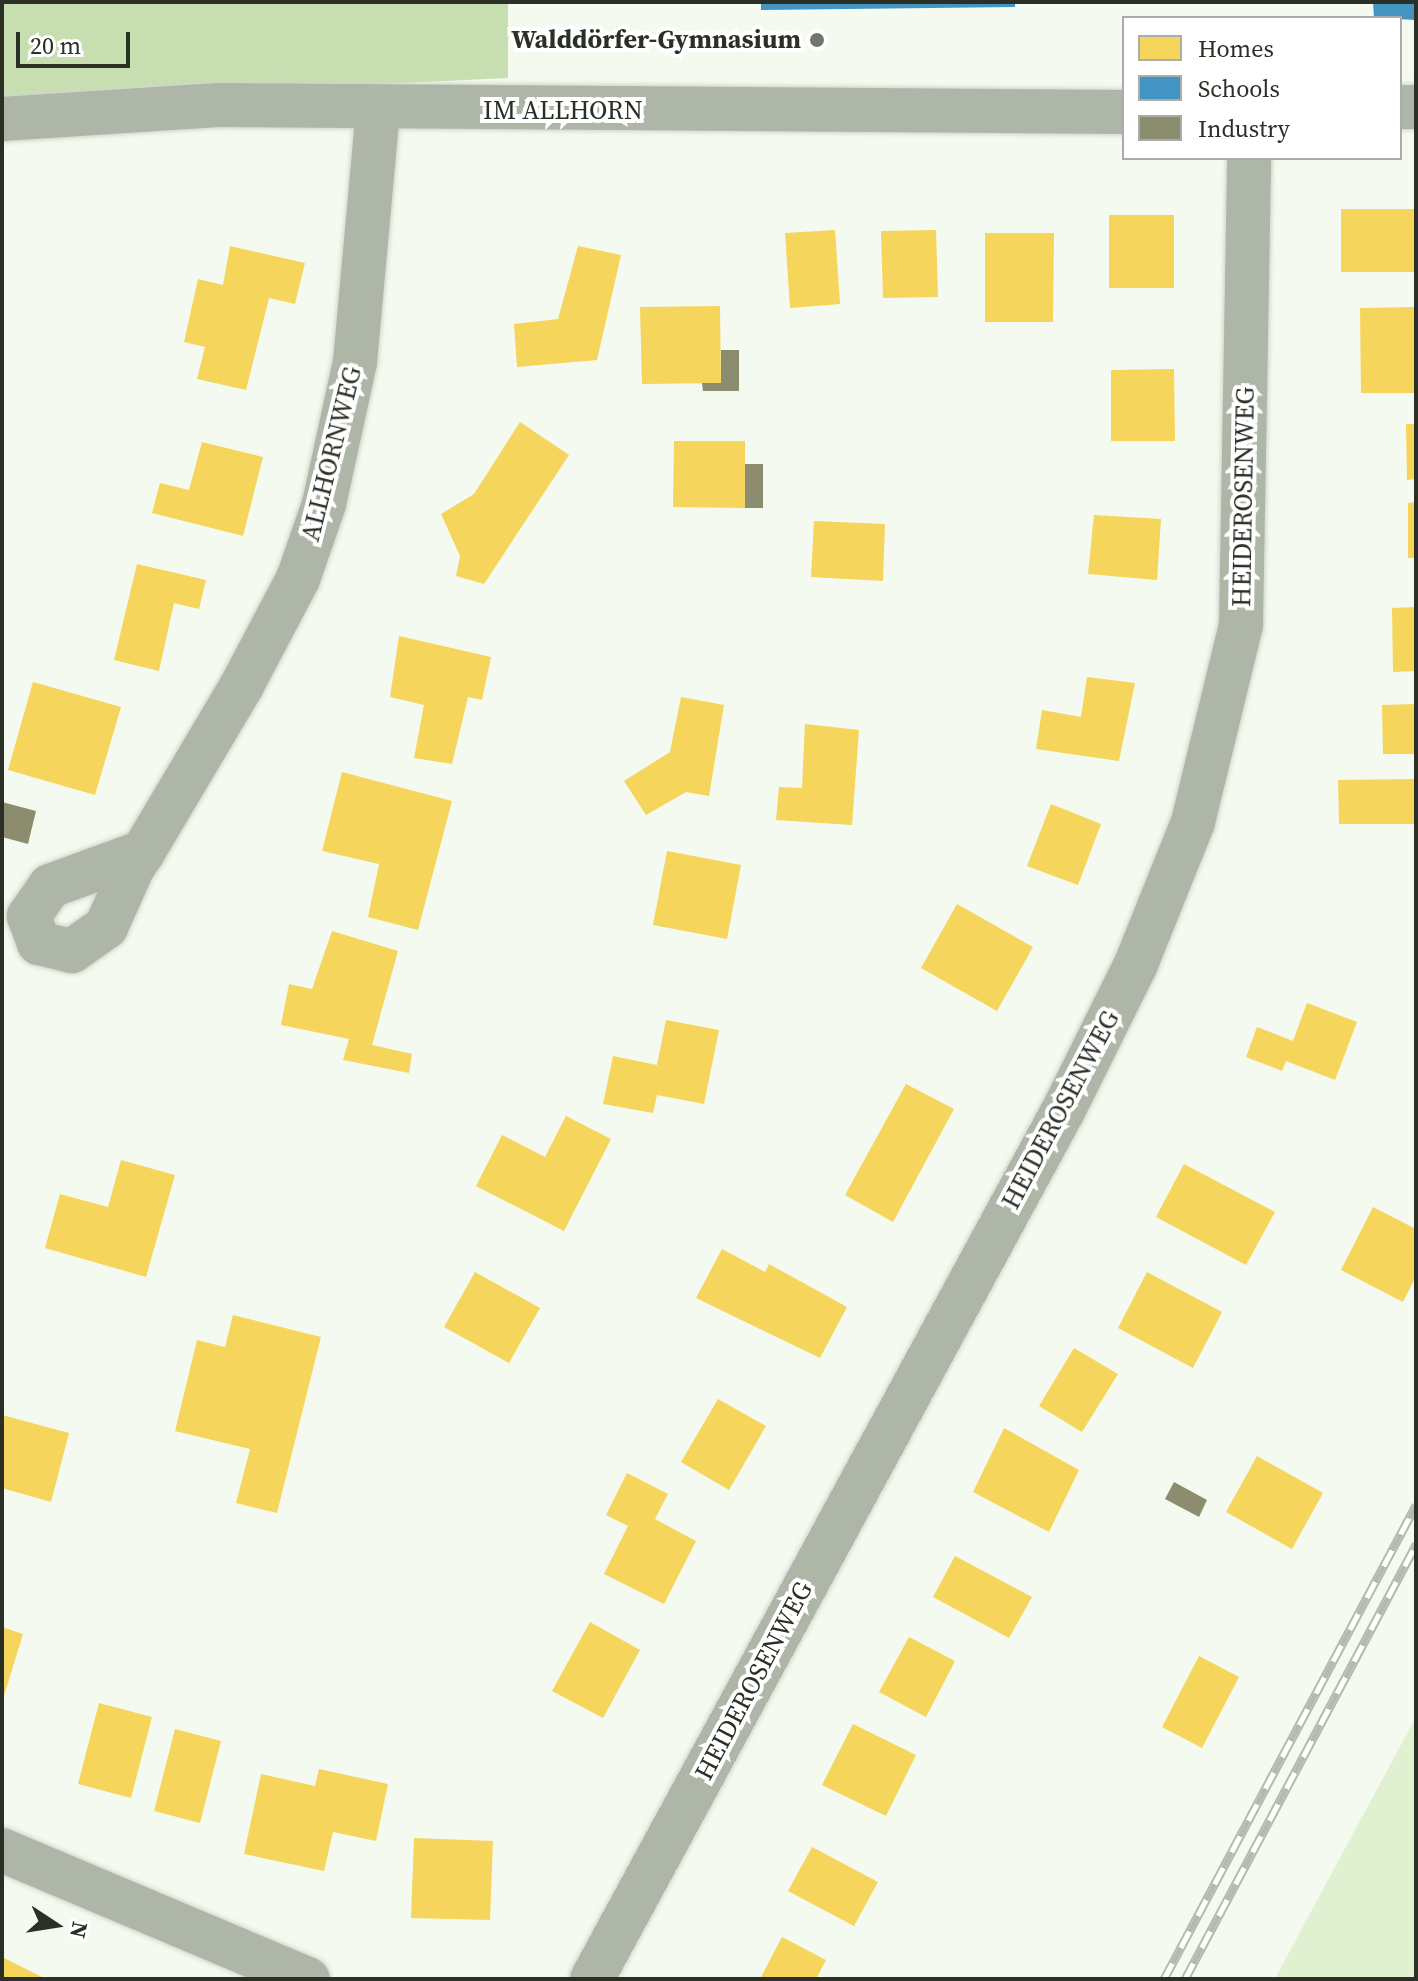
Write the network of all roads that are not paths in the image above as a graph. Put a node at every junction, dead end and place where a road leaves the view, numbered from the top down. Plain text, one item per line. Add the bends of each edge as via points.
1 (378, 110) junction
2 (1122, 112) edge
3 (2, 119) edge
4 (1249, 160) edge
5 (143, 852) dead end
6 (2, 1850) edge
7 (308, 1979) edge
8 (592, 1979) edge

1 - 2 street, IM ALLHORN
1 - 3 street, IM ALLHORN via 218,105
1 - 5 street, ALLHORNWEG via 355,362 324,504 298,579
4 - 8 street, HEIDEROSENWEG via 1241,625 1193,822 1136,964 1064,1109
6 - 7 street

